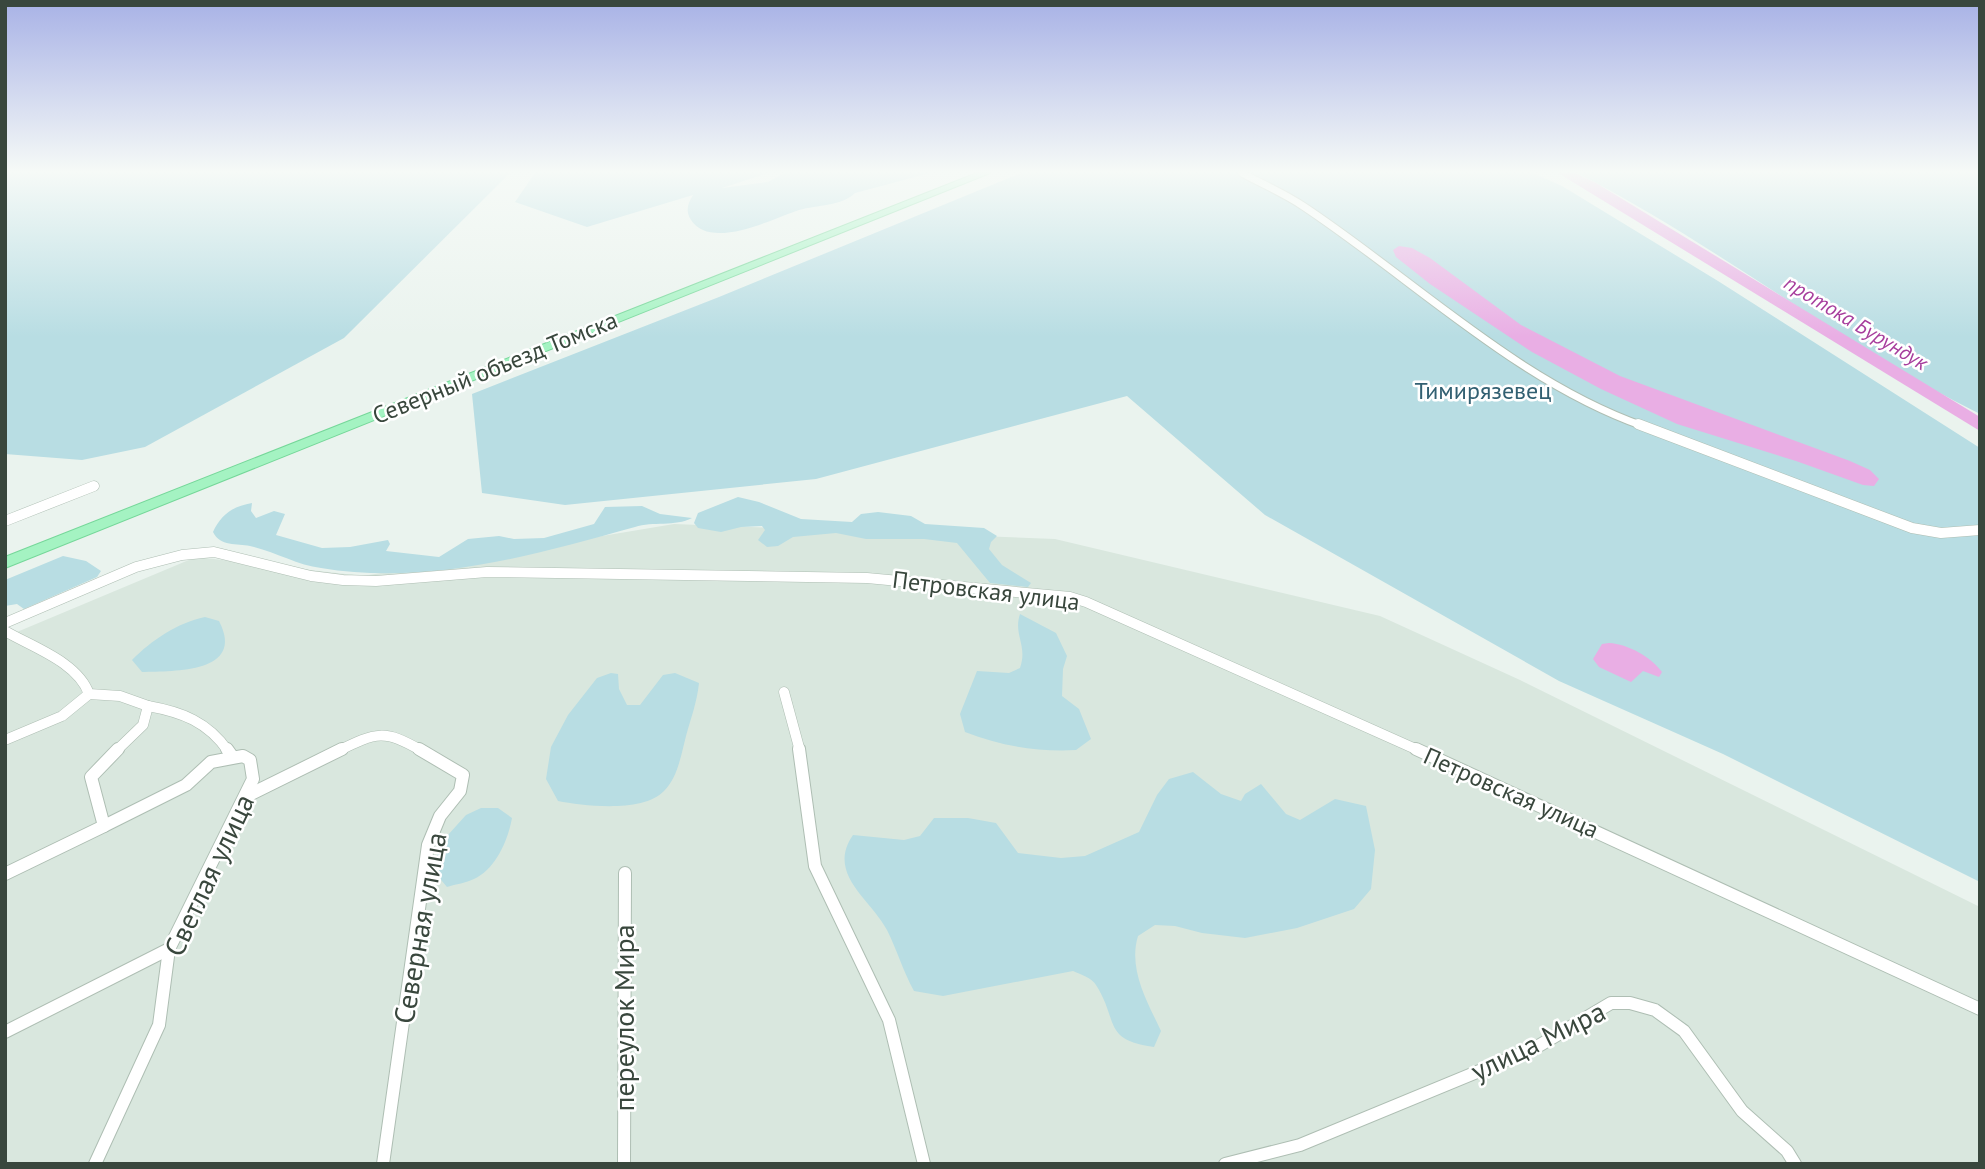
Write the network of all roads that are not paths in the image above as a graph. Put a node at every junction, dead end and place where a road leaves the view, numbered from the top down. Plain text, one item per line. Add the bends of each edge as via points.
1 (848, 228) edge
2 (1332, 228) edge
3 (94, 486) dead end
4 (5, 521) edge
5 (1980, 530) edge
6 (5, 563) edge
7 (5, 623) edge
8 (5, 631) edge
9 (784, 692) dead end
10 (89, 694) junction
11 (148, 706) junction
12 (5, 740) edge
13 (232, 756) junction
14 (244, 797) junction
15 (104, 826) junction
16 (625, 873) dead end
17 (5, 874) edge
18 (169, 949) junction
19 (1980, 1009) edge
20 (5, 1032) edge
21 (95, 1164) edge
22 (383, 1164) edge
23 (624, 1164) edge
24 (924, 1164) edge
25 (1225, 1164) edge
26 (1795, 1164) edge

1 - 6 main road, Северный объезд Томска
2 - 5 street via 1439,307 1606,413 1912,528 1941,533
3 - 4 street
7 - 19 street, Петровская улица via 136,567 214,552 343,580 487,572 867,578 1070,597 1552,810
8 - 10 street via 75,673 86,682
9 - 24 street via 803,764 815,866 889,1020
10 - 11 street via 120,696
10 - 12 street via 62,716
11 - 13 street via 200,721 217,733
11 - 15 street via 145,723 91,778
13 - 14 street, Светлая улица via 250,760 253,770
13 - 15 street, Светлая улица via 211,762 186,785
14 - 18 street, Светлая улица
14 - 22 street, Северная улица via 367,737 381,735 396,736 463,775 460,791 440,816 428,845
15 - 17 street, Светлая улица
16 - 23 street, переулок Мира
18 - 20 street
18 - 21 street, Светлая улица via 159,1025
25 - 26 street, улица Мира via 1300,1145 1535,1048 1611,1003 1630,1003 1655,1010 1684,1031 1742,1111 1787,1151

